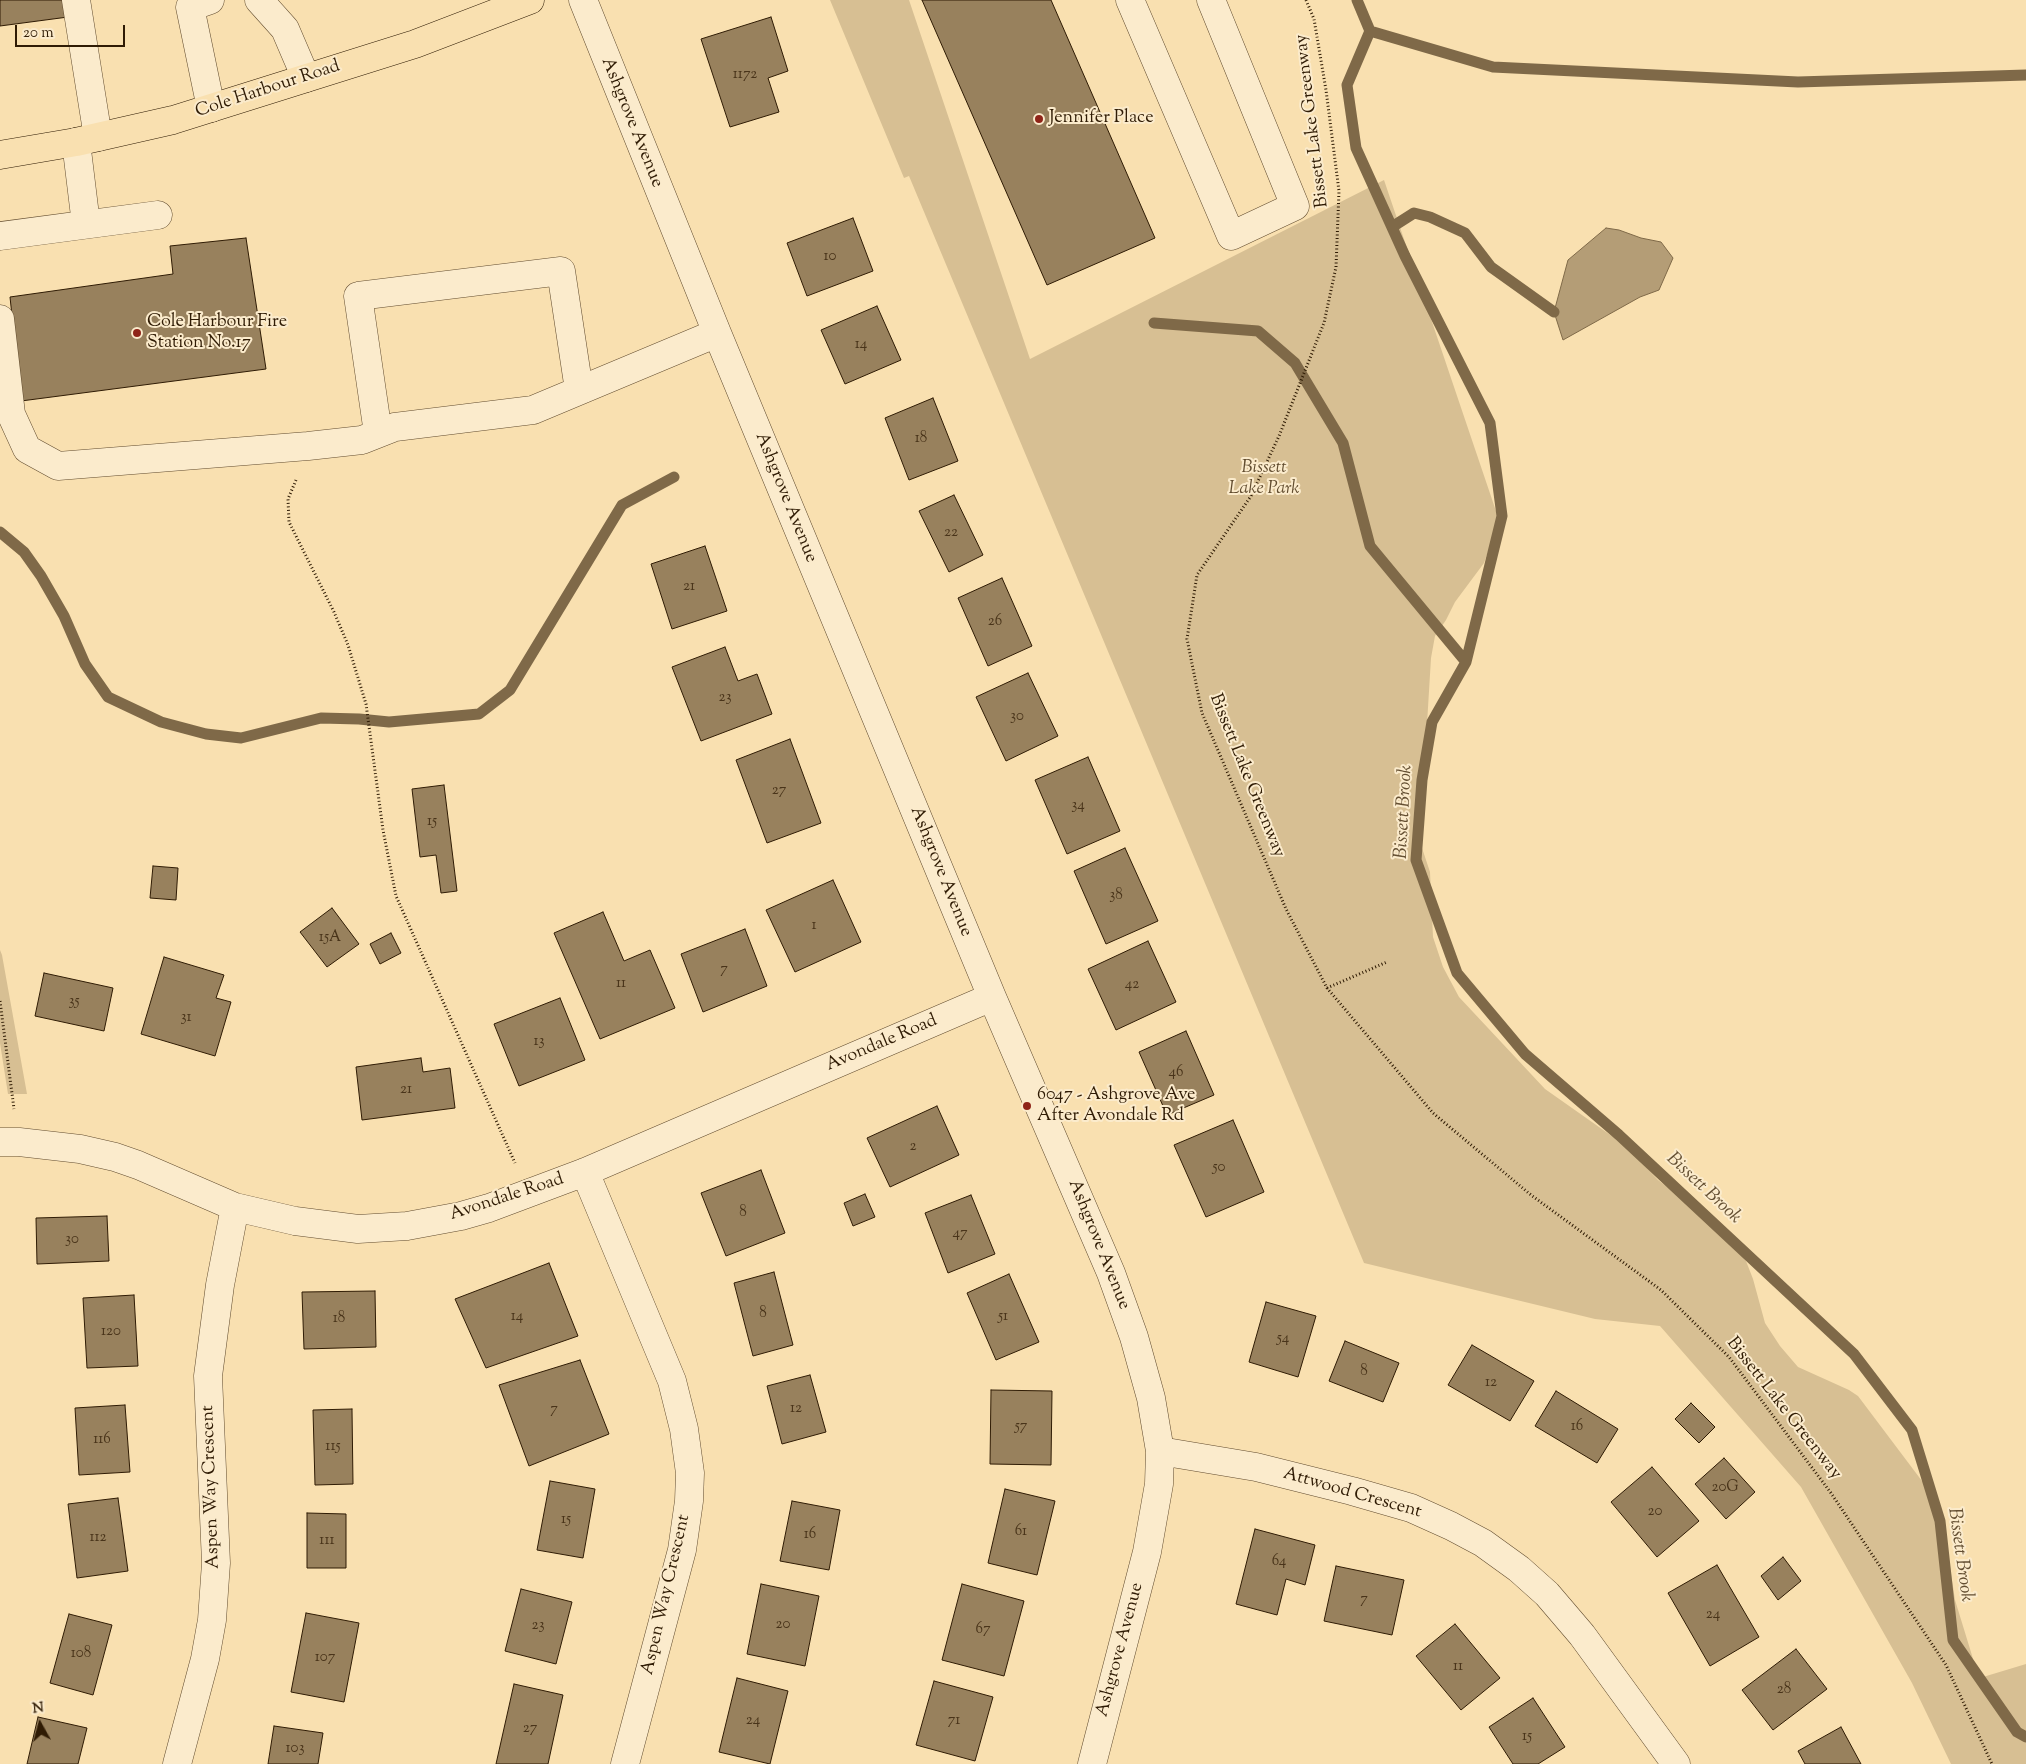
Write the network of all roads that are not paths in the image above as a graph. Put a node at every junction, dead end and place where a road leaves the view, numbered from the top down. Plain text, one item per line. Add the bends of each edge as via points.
1 (76, 0) edge
2 (210, 0) edge
3 (259, 0) edge
4 (530, 0) edge
5 (582, 0) edge
6 (1130, 0) edge
7 (1211, 0) edge
8 (306, 78) junction
9 (211, 108) junction
10 (87, 139) junction
11 (0, 155) edge
12 (158, 215) dead end
13 (86, 224) junction
14 (0, 236) edge
15 (0, 319) edge
16 (717, 333) junction
17 (579, 390) junction
18 (378, 433) junction
19 (992, 997) junction
20 (9, 1142) edge
21 (585, 1172) junction
22 (235, 1207) junction
23 (1160, 1451) junction
24 (177, 1764) edge
25 (625, 1764) edge
26 (1092, 1764) edge
27 (1676, 1764) edge

1 - 10 street
2 - 9 street via 190,7
3 - 8 street via 285,29
4 - 8 main road, Cole Harbour Road via 415,44
5 - 16 street, Ashgrove Avenue
6 - 7 street via 1231,236 1295,206
8 - 9 main road, Cole Harbour Road
9 - 10 main road, Cole Harbour Road
10 - 11 main road, Cole Harbour Road
10 - 13 street
12 - 13 street
13 - 14 street
15 - 18 street via 11,414 27,449 58,466 308,446 362,440
16 - 17 street
16 - 19 street, Ashgrove Avenue
17 - 18 street via 533,410 395,427
17 - 18 street via 561,271 358,296
19 - 21 street, Avondale Road
19 - 23 street, Ashgrove Avenue via 1111,1273 1151,1398
20 - 22 street, Avondale Road via 80,1149 115,1157
21 - 22 street, Avondale Road via 461,1216 407,1226 358,1229
21 - 25 street, Aspen Way Crescent via 672,1381 684,1429 690,1473 682,1550
22 - 24 street, Aspen Way Crescent via 220,1285 208,1376 216,1563 212,1620
23 - 26 street, Ashgrove Avenue via 1159,1484 1147,1552
23 - 27 street, Attwood Crescent via 1256,1467 1369,1496 1411,1508 1483,1543 1547,1594 1582,1634

